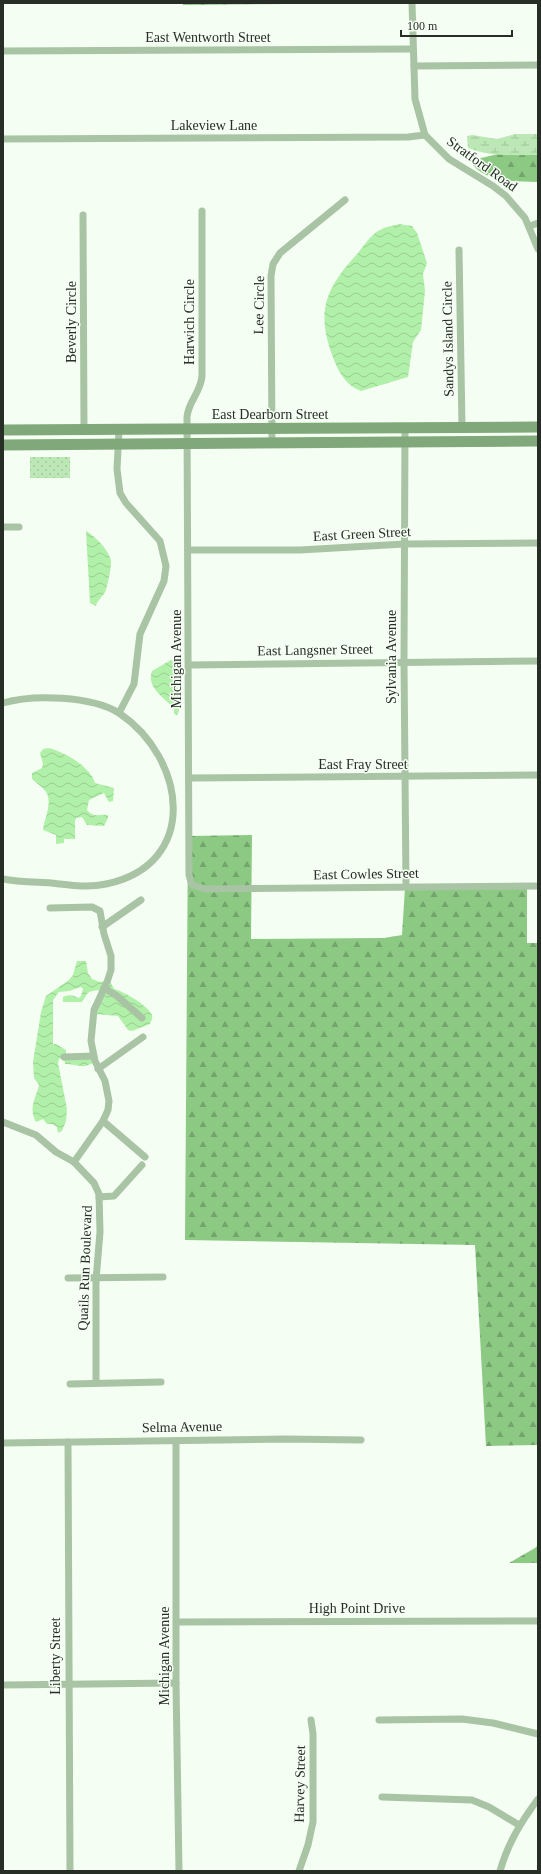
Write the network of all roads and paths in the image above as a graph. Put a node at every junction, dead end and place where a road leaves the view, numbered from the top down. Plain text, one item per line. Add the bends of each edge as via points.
1 (412, 3) edge
2 (412, 49) junction
3 (3, 51) edge
4 (538, 65) edge
5 (414, 66) junction
6 (425, 135) junction
7 (3, 139) edge
8 (345, 200) dead end
9 (202, 211) dead end
10 (83, 215) dead end
11 (538, 223) edge
12 (530, 226) junction
13 (538, 249) edge
14 (459, 250) dead end
15 (462, 427) junction
16 (538, 427) edge
17 (405, 428) junction
18 (272, 429) junction
19 (3, 430) edge
20 (84, 430) junction
21 (119, 430) junction
22 (188, 430) junction
23 (538, 441) edge
24 (405, 442) junction
25 (272, 443) junction
26 (119, 444) junction
27 (188, 444) junction
28 (3, 445) edge
29 (3, 527) edge
30 (19, 527) dead end
31 (538, 543) edge
32 (404, 544) junction
33 (188, 550) junction
34 (404, 662) junction
35 (538, 662) edge
36 (189, 665) junction
37 (3, 702) edge
38 (119, 713) junction
39 (538, 775) edge
40 (405, 776) junction
41 (189, 778) junction
42 (3, 879) edge
43 (406, 886) junction
44 (538, 886) edge
45 (194, 887) joint
46 (141, 900) dead end
47 (50, 908) dead end
48 (102, 927) junction
49 (104, 988) junction
50 (142, 1018) dead end
51 (143, 1037) dead end
52 (93, 1056) junction
53 (64, 1057) dead end
54 (98, 1069) junction
55 (103, 1121) junction
56 (3, 1122) edge
57 (144, 1157) dead end
58 (74, 1162) junction
59 (142, 1165) dead end
60 (99, 1197) junction
61 (163, 1277) dead end
62 (68, 1278) dead end
63 (96, 1278) junction
64 (161, 1382) dead end
65 (96, 1383) junction
66 (70, 1384) dead end
67 (361, 1440) dead end
68 (176, 1441) junction
69 (68, 1442) junction
70 (3, 1443) edge
71 (538, 1620) edge
72 (177, 1622) junction
73 (176, 1683) junction
74 (68, 1684) junction
75 (3, 1685) edge
76 (311, 1720) dead end
77 (379, 1720) dead end
78 (538, 1734) edge
79 (382, 1797) dead end
80 (538, 1799) edge
81 (519, 1825) junction
82 (70, 1871) edge
83 (179, 1871) edge
84 (299, 1871) edge
85 (500, 1871) edge

1 - 2 street, Stratford Road
2 - 3 street, East Wentworth Street
2 - 5 street, Stratford Road
4 - 5 street
5 - 6 street, Stratford Road via 415,104
6 - 7 street, Lakeview Lane
6 - 12 street, Stratford Road via 449,159 506,196
8 - 18 street, Lee Circle via 282,251 273,264
9 - 22 street, Harwich Circle via 202,376 199,390 189,410
10 - 20 street, Beverly Circle
11 - 12 street
12 - 13 street, Stratford Road
14 - 15 street, Sandys Island Circle
15 - 16 main road, East Dearborn Street
15 - 17 main road, East Dearborn Street
17 - 18 main road, East Dearborn Street
17 - 24 street, Sylvania Avenue
18 - 22 main road, East Dearborn Street
18 - 25 street, Lee Circle
19 - 20 main road, East Dearborn Street
20 - 21 main road, East Dearborn Street
21 - 22 main road, East Dearborn Street
21 - 26 street
22 - 27 street, Michigan Avenue
23 - 24 main road, East Dearborn Street
24 - 25 main road, East Dearborn Street
24 - 32 street, Sylvania Avenue
25 - 27 main road, East Dearborn Street
26 - 27 main road, East Dearborn Street
26 - 28 main road, East Dearborn Street
26 - 38 street via 117,469 120,492 126,503 160,541 166,566 164,581 140,634 134,684
27 - 33 street, Michigan Avenue
29 - 30 street
31 - 32 street, East Green Street
32 - 33 street, East Green Street via 308,550
32 - 34 street, Sylvania Avenue
33 - 36 street, Michigan Avenue
34 - 35 street, East Langsner Street
34 - 36 street, East Langsner Street
34 - 40 street, Sylvania Avenue
36 - 41 street, Michigan Avenue
37 - 38 street via 24,699 74,700 95,703
38 - 42 street via 155,748 170,782 172,821 160,853 133,875 105,884 79,886
39 - 40 street, East Fray Street
40 - 41 street, East Fray Street
40 - 43 street, Sylvania Avenue
41 - 45 street, Michigan Avenue via 189,876
43 - 44 street, East Cowles Street
43 - 45 street, East Cowles Street via 206,889
46 - 48 street
47 - 48 street via 92,907 100,911
48 - 49 street via 111,962
49 - 50 street
49 - 52 street via 92,1017
51 - 54 street
52 - 53 street
52 - 54 street
54 - 55 street via 108,1092 108,1110
55 - 57 street
55 - 58 street
56 - 58 street, Quails Run Boulevard via 36,1135 56,1152
58 - 60 street, Quails Run Boulevard via 94,1183
59 - 60 street via 114,1196
60 - 63 street, Quails Run Boulevard via 100,1232
61 - 63 street
62 - 63 street
63 - 65 street, Quails Run Boulevard
64 - 65 street
65 - 66 street
67 - 68 street, Selma Avenue
68 - 69 street, Selma Avenue
68 - 72 street, Michigan Avenue
69 - 70 street, Selma Avenue
69 - 74 street, Liberty Street
71 - 72 street, High Point Drive
72 - 73 street, Michigan Avenue
73 - 74 street
73 - 83 street, Michigan Avenue
74 - 75 street
74 - 82 street, Liberty Street
76 - 84 street, Harvey Street via 314,1734 313,1822
77 - 78 street via 462,1719 493,1723
79 - 81 street via 472,1800
80 - 81 street
81 - 85 street

